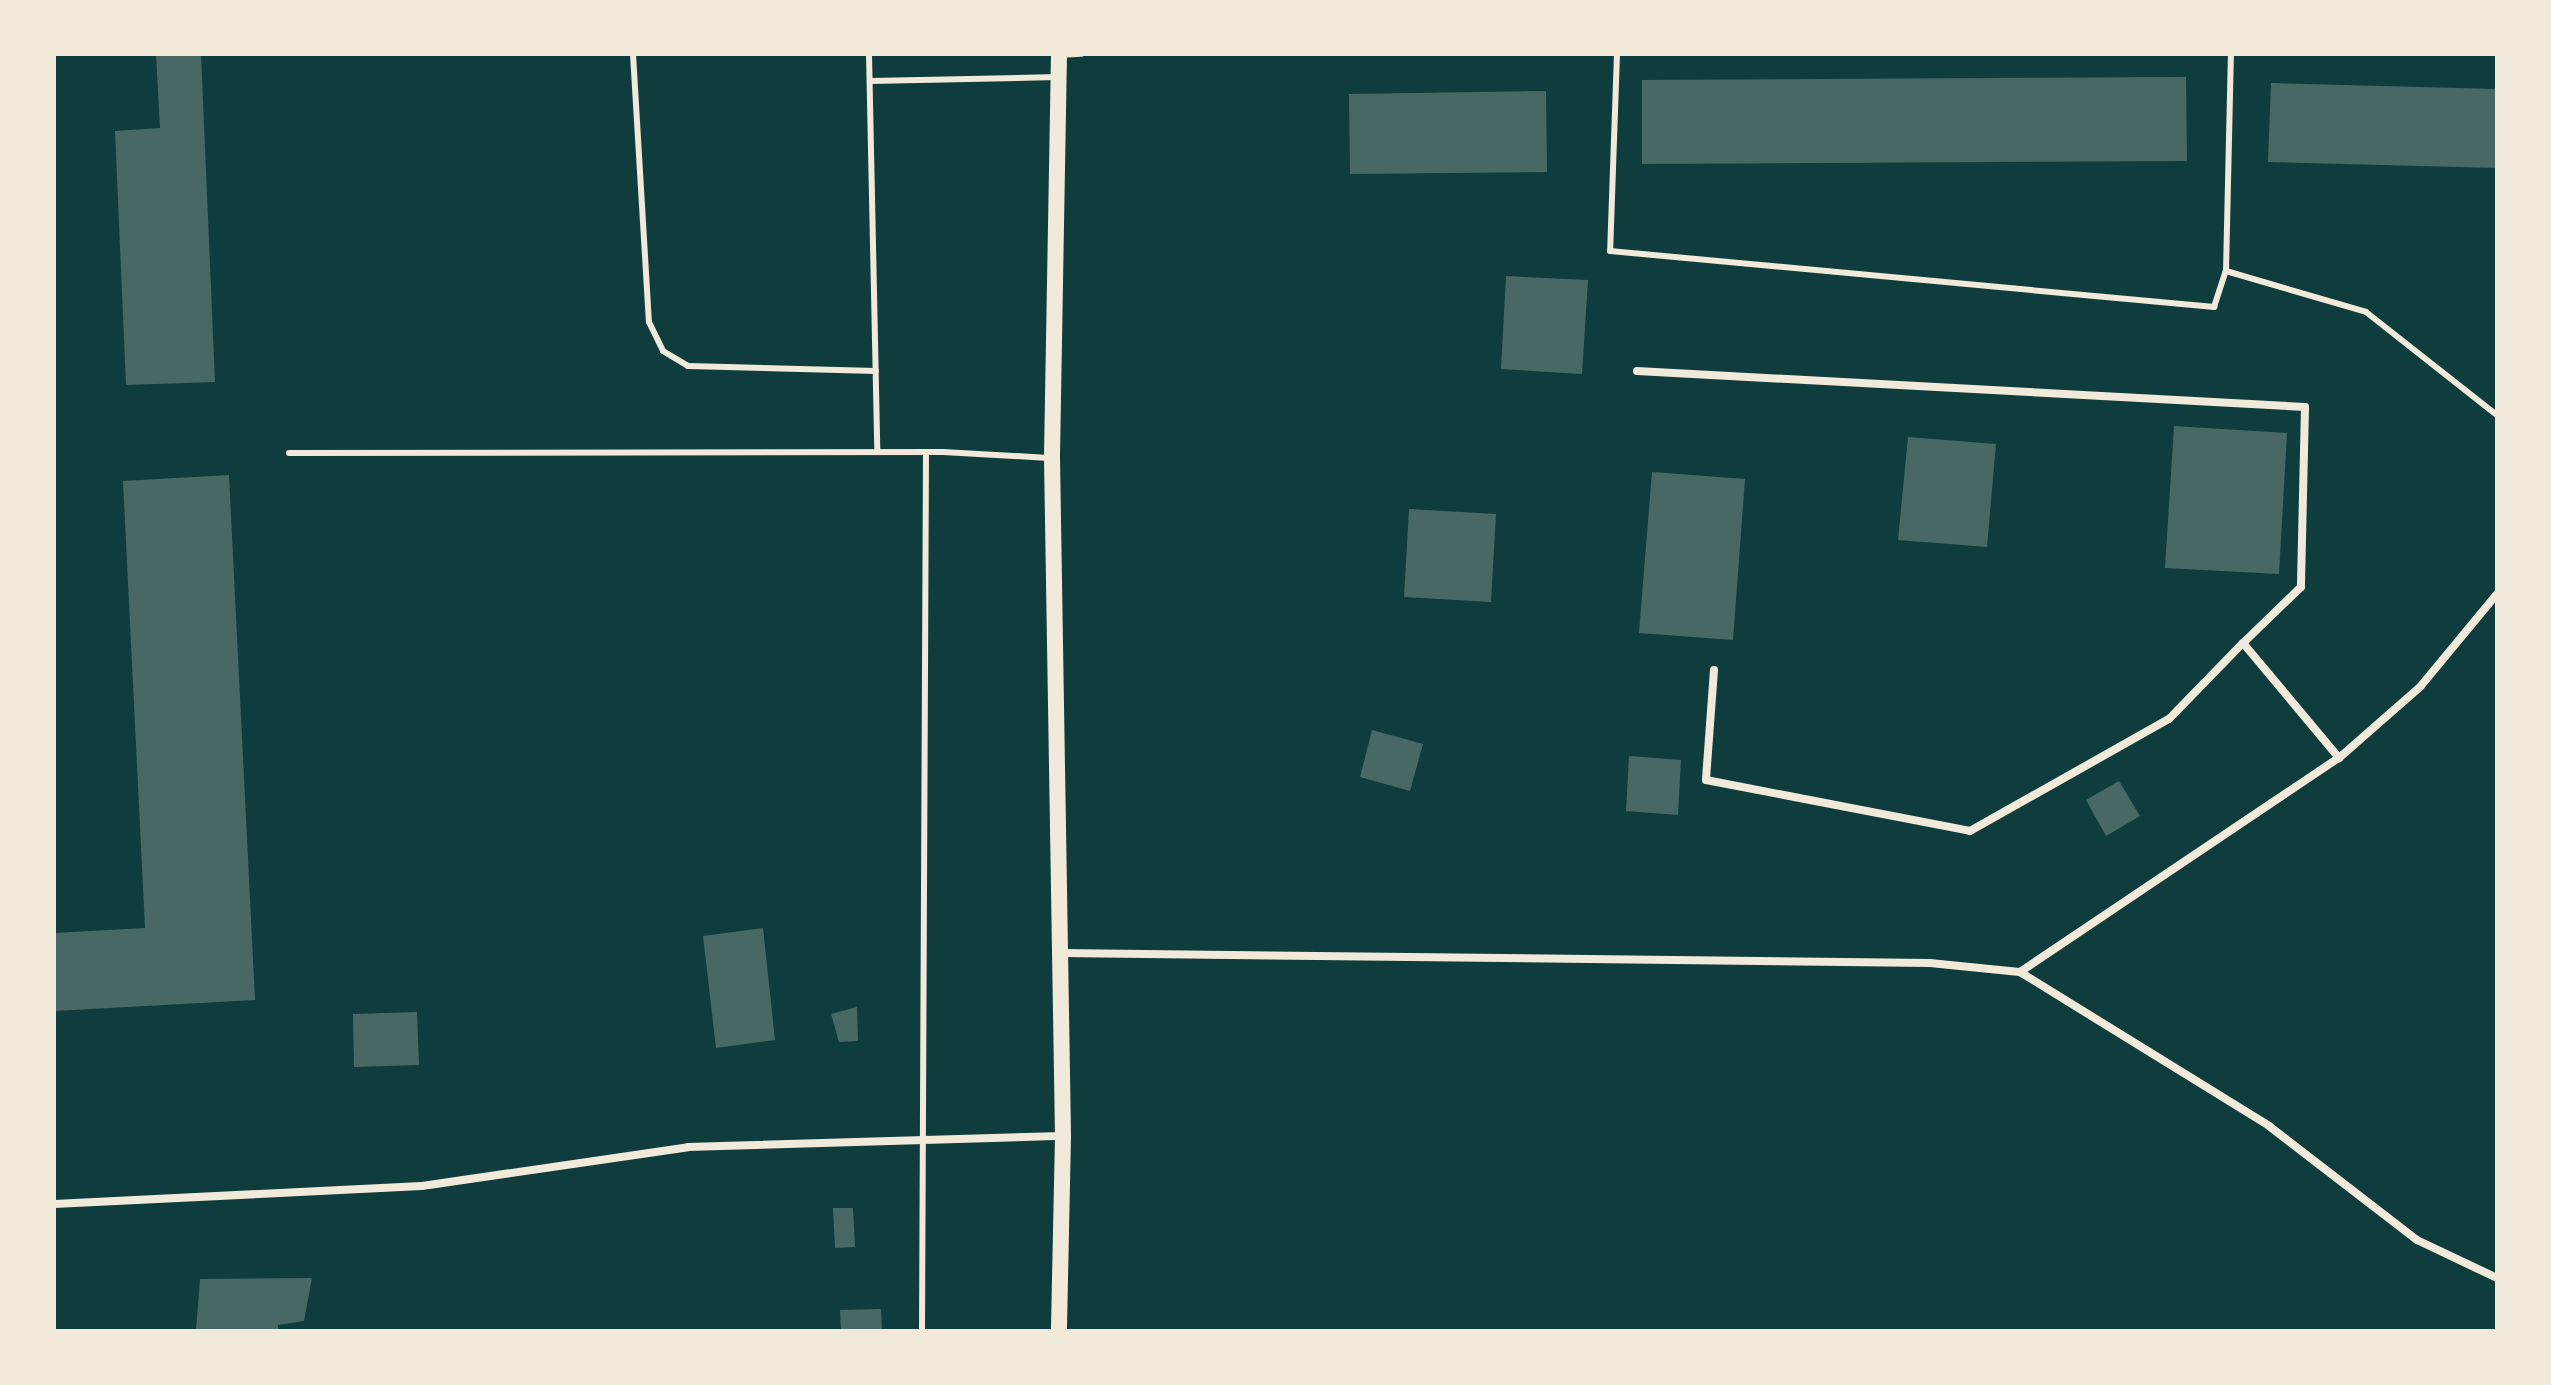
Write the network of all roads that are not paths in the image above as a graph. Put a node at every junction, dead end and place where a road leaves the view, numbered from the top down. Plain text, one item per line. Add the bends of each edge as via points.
1 (633, 54) edge
2 (869, 54) edge
3 (1059, 54) edge
4 (1081, 54) edge
5 (1617, 54) edge
6 (2231, 54) edge
7 (1059, 77) junction
8 (870, 81) junction
9 (2226, 271) junction
10 (876, 371) junction
11 (1637, 371) dead end
12 (2497, 415) edge
13 (877, 452) junction
14 (926, 452) junction
15 (289, 453) dead end
16 (1052, 458) junction
17 (2497, 594) edge
18 (2243, 643) junction
19 (1714, 670) dead end
20 (2339, 758) junction
21 (1061, 953) junction
22 (2020, 972) junction
23 (1063, 1136) junction
24 (923, 1141) junction
25 (54, 1204) edge
26 (2497, 1278) edge
27 (922, 1331) edge
28 (1059, 1331) edge

1 - 10 lane via 649,322 663,351 688,366
2 - 8 lane
3 - 4 lane
3 - 7 main road
5 - 9 lane via 1610,251 2214,307
6 - 9 lane
7 - 8 lane
7 - 16 main road
8 - 10 lane
9 - 12 lane via 2366,312
10 - 13 lane
11 - 18 street via 2305,407 2301,587
13 - 14 lane
13 - 15 lane
14 - 16 lane
14 - 24 lane
16 - 21 main road
17 - 20 street via 2420,687
18 - 19 street via 2169,719 1970,831 1706,780
18 - 20 street
20 - 22 street
21 - 22 street via 1915,963
21 - 23 main road
22 - 26 street via 2269,1126 2417,1240
23 - 24 street
23 - 28 main road
24 - 25 street via 688,1147 422,1186
24 - 27 lane

